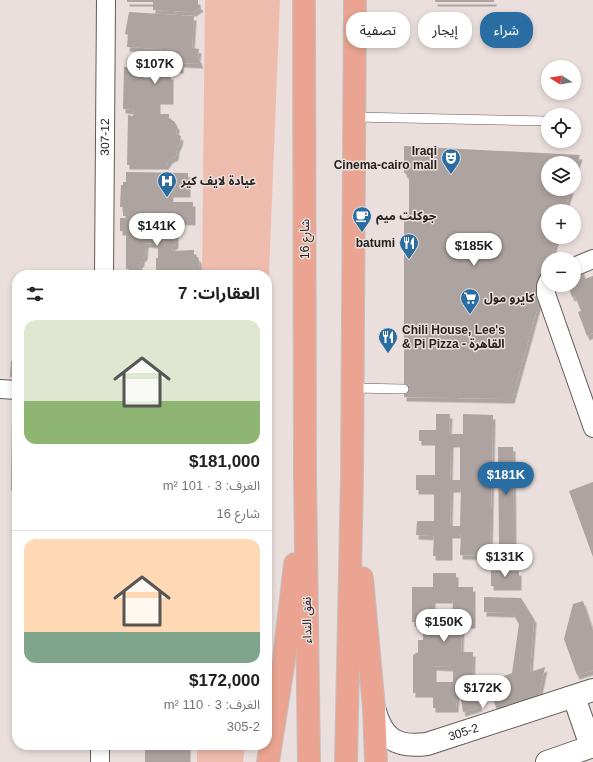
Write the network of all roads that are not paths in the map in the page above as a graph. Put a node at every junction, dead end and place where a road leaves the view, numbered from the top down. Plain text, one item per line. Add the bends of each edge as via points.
1 (106, 0) edge
2 (304, 0) edge
3 (355, 0) edge
4 (354, 118) junction
5 (541, 121) edge
6 (593, 259) edge
7 (581, 265) edge
8 (104, 270) edge
9 (546, 292) edge
10 (352, 388) junction
11 (404, 389) dead end
12 (0, 390) edge
13 (12, 390) edge
14 (593, 428) edge
15 (305, 477) junction
16 (352, 477) junction
17 (584, 694) edge
18 (374, 708) junction
19 (272, 736) edge
20 (592, 748) edge
21 (100, 750) edge
22 (270, 750) edge
23 (100, 762) edge
24 (268, 762) edge
25 (309, 762) edge
26 (346, 762) edge
27 (376, 762) edge
28 (547, 762) edge

1 - 8 street, 307-12
2 - 15 main road, شارع 16
3 - 4 main road
4 - 5 lane
4 - 10 main road
6 - 7 street
9 - 14 street
10 - 11 lane
10 - 16 main road
12 - 13 street
15 - 19 main road via 284,659
15 - 25 main road, نفق النداء
16 - 18 main road
16 - 26 main road
17 - 18 street, 305-2 via 416,746 404,745 391,739 380,724
17 - 20 street
18 - 27 main road
20 - 28 street
21 - 23 street
22 - 24 main road

